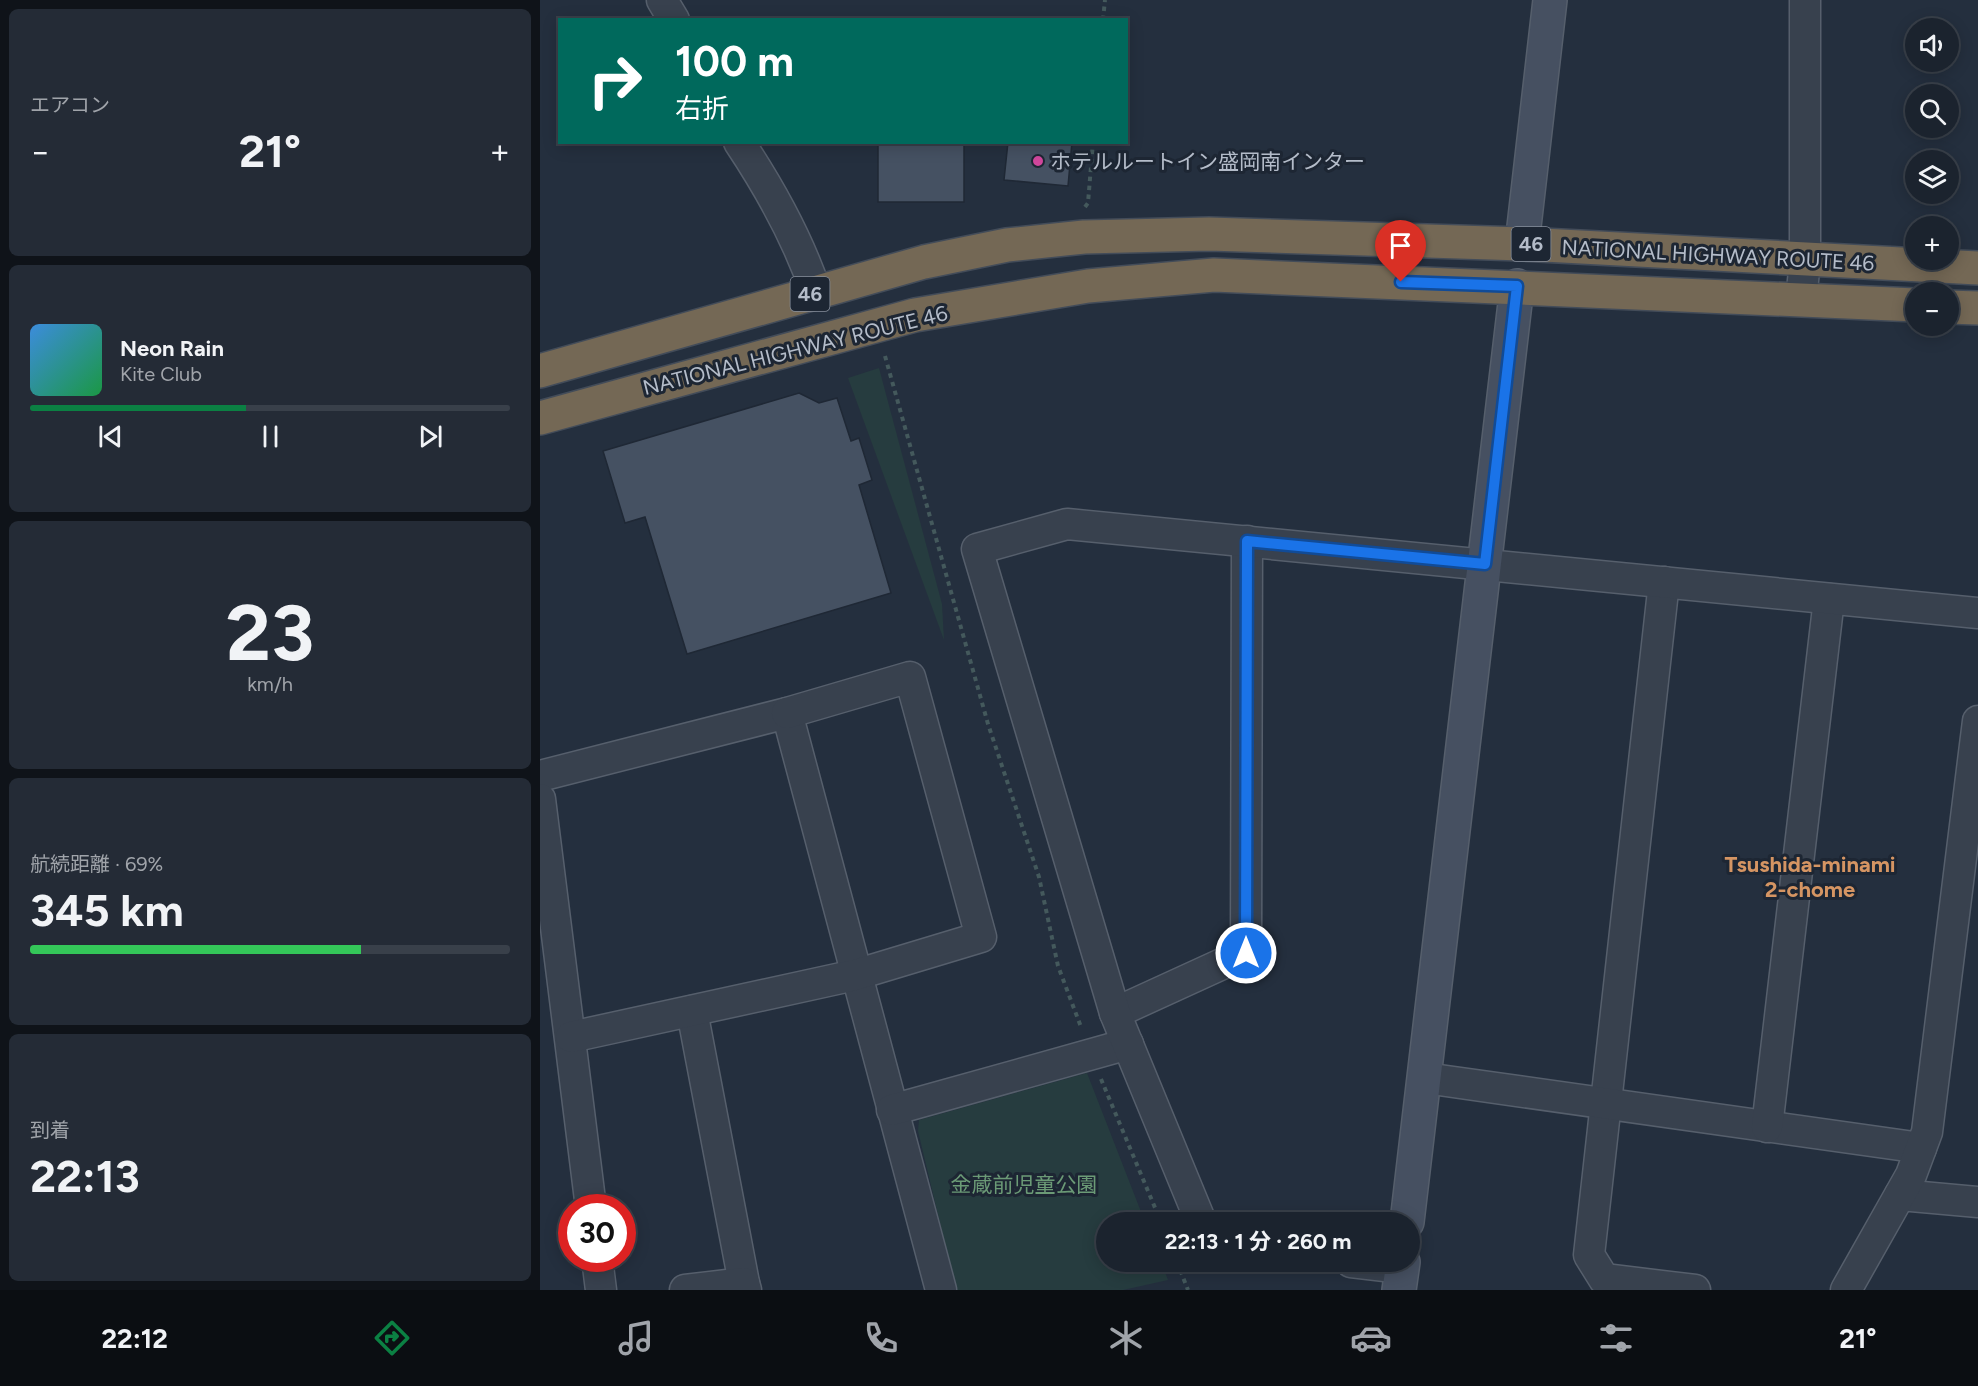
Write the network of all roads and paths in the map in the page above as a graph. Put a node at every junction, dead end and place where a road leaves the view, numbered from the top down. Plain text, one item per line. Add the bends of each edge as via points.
1 (662, 0) edge
2 (1105, 0) edge
3 (1550, 0) edge
4 (1805, 0) edge
5 (673, 18) edge
6 (1103, 18) edge
7 (740, 144) edge
8 (1093, 144) edge
9 (1081, 213) dead end
10 (1522, 244) junction
11 (1805, 261) junction
12 (1978, 268) edge
13 (1517, 286) junction
14 (816, 292) junction
15 (1801, 300) junction
16 (1905, 305) edge
17 (1959, 307) edge
18 (1978, 308) edge
19 (885, 356) dead end
20 (540, 371) edge
21 (540, 418) edge
22 (1247, 541) junction
23 (1485, 564) junction
24 (1664, 582) junction
25 (1829, 599) junction
26 (1978, 614) edge
27 (786, 713) junction
28 (1978, 721) edge
29 (540, 776) edge
30 (540, 799) edge
31 (855, 975) junction
32 (692, 1011) junction
33 (1115, 1013) junction
34 (571, 1037) junction
35 (1128, 1044) junction
36 (1091, 1053) junction
37 (1425, 1078) junction
38 (1604, 1104) junction
39 (892, 1110) junction
40 (1767, 1127) junction
41 (1921, 1148) junction
42 (589, 1194) edge
43 (1900, 1195) junction
44 (1978, 1202) edge
45 (1157, 1212) edge
46 (1197, 1212) edge
47 (1408, 1212) edge
48 (599, 1272) edge
49 (1181, 1272) edge
50 (745, 1286) edge
51 (601, 1290) edge
52 (685, 1290) edge
53 (941, 1290) edge
54 (1188, 1290) edge
55 (1695, 1290) edge
56 (1846, 1290) edge

1 - 5 street
2 - 6 path
3 - 10 street
4 - 11 street
7 - 14 street via 802,252
8 - 9 path via 1088,203
10 - 11 highway, NATIONAL HIGHWAY ROUTE 46 / 46
10 - 14 highway, NATIONAL HIGHWAY ROUTE 46 / 46 via 1209,234 1084,237 1007,245
11 - 12 highway, NATIONAL HIGHWAY ROUTE 46 / 46
11 - 15 street
13 - 15 highway, NATIONAL HIGHWAY ROUTE 46 / 46
13 - 21 highway, NATIONAL HIGHWAY ROUTE 46 / 46 via 1214,275 1088,286 915,315
13 - 23 street
14 - 20 highway, NATIONAL HIGHWAY ROUTE 46 / 46
15 - 16 highway, NATIONAL HIGHWAY ROUTE 46 / 46
17 - 18 highway
19 - 36 path via 988,724 1039,878 1058,966
22 - 23 street
22 - 33 street via 1246,953
22 - 33 street via 1067,524 977,549
23 - 24 street
23 - 37 street
24 - 25 street
24 - 38 street
25 - 26 street
25 - 40 street
27 - 29 street
27 - 31 street
27 - 31 street via 910,677 981,938
28 - 41 street via 1927,1132
30 - 34 street
31 - 32 street
31 - 39 street
32 - 34 street
32 - 50 street
33 - 35 street
34 - 42 street
35 - 36 street
35 - 46 street
36 - 39 street
36 - 45 path
37 - 38 street
37 - 47 street
38 - 40 street
38 - 55 street via 1589,1255 1604,1279
39 - 53 street
40 - 41 street
41 - 43 street
43 - 44 street
43 - 56 street
48 - 51 street
49 - 54 path
50 - 52 street

